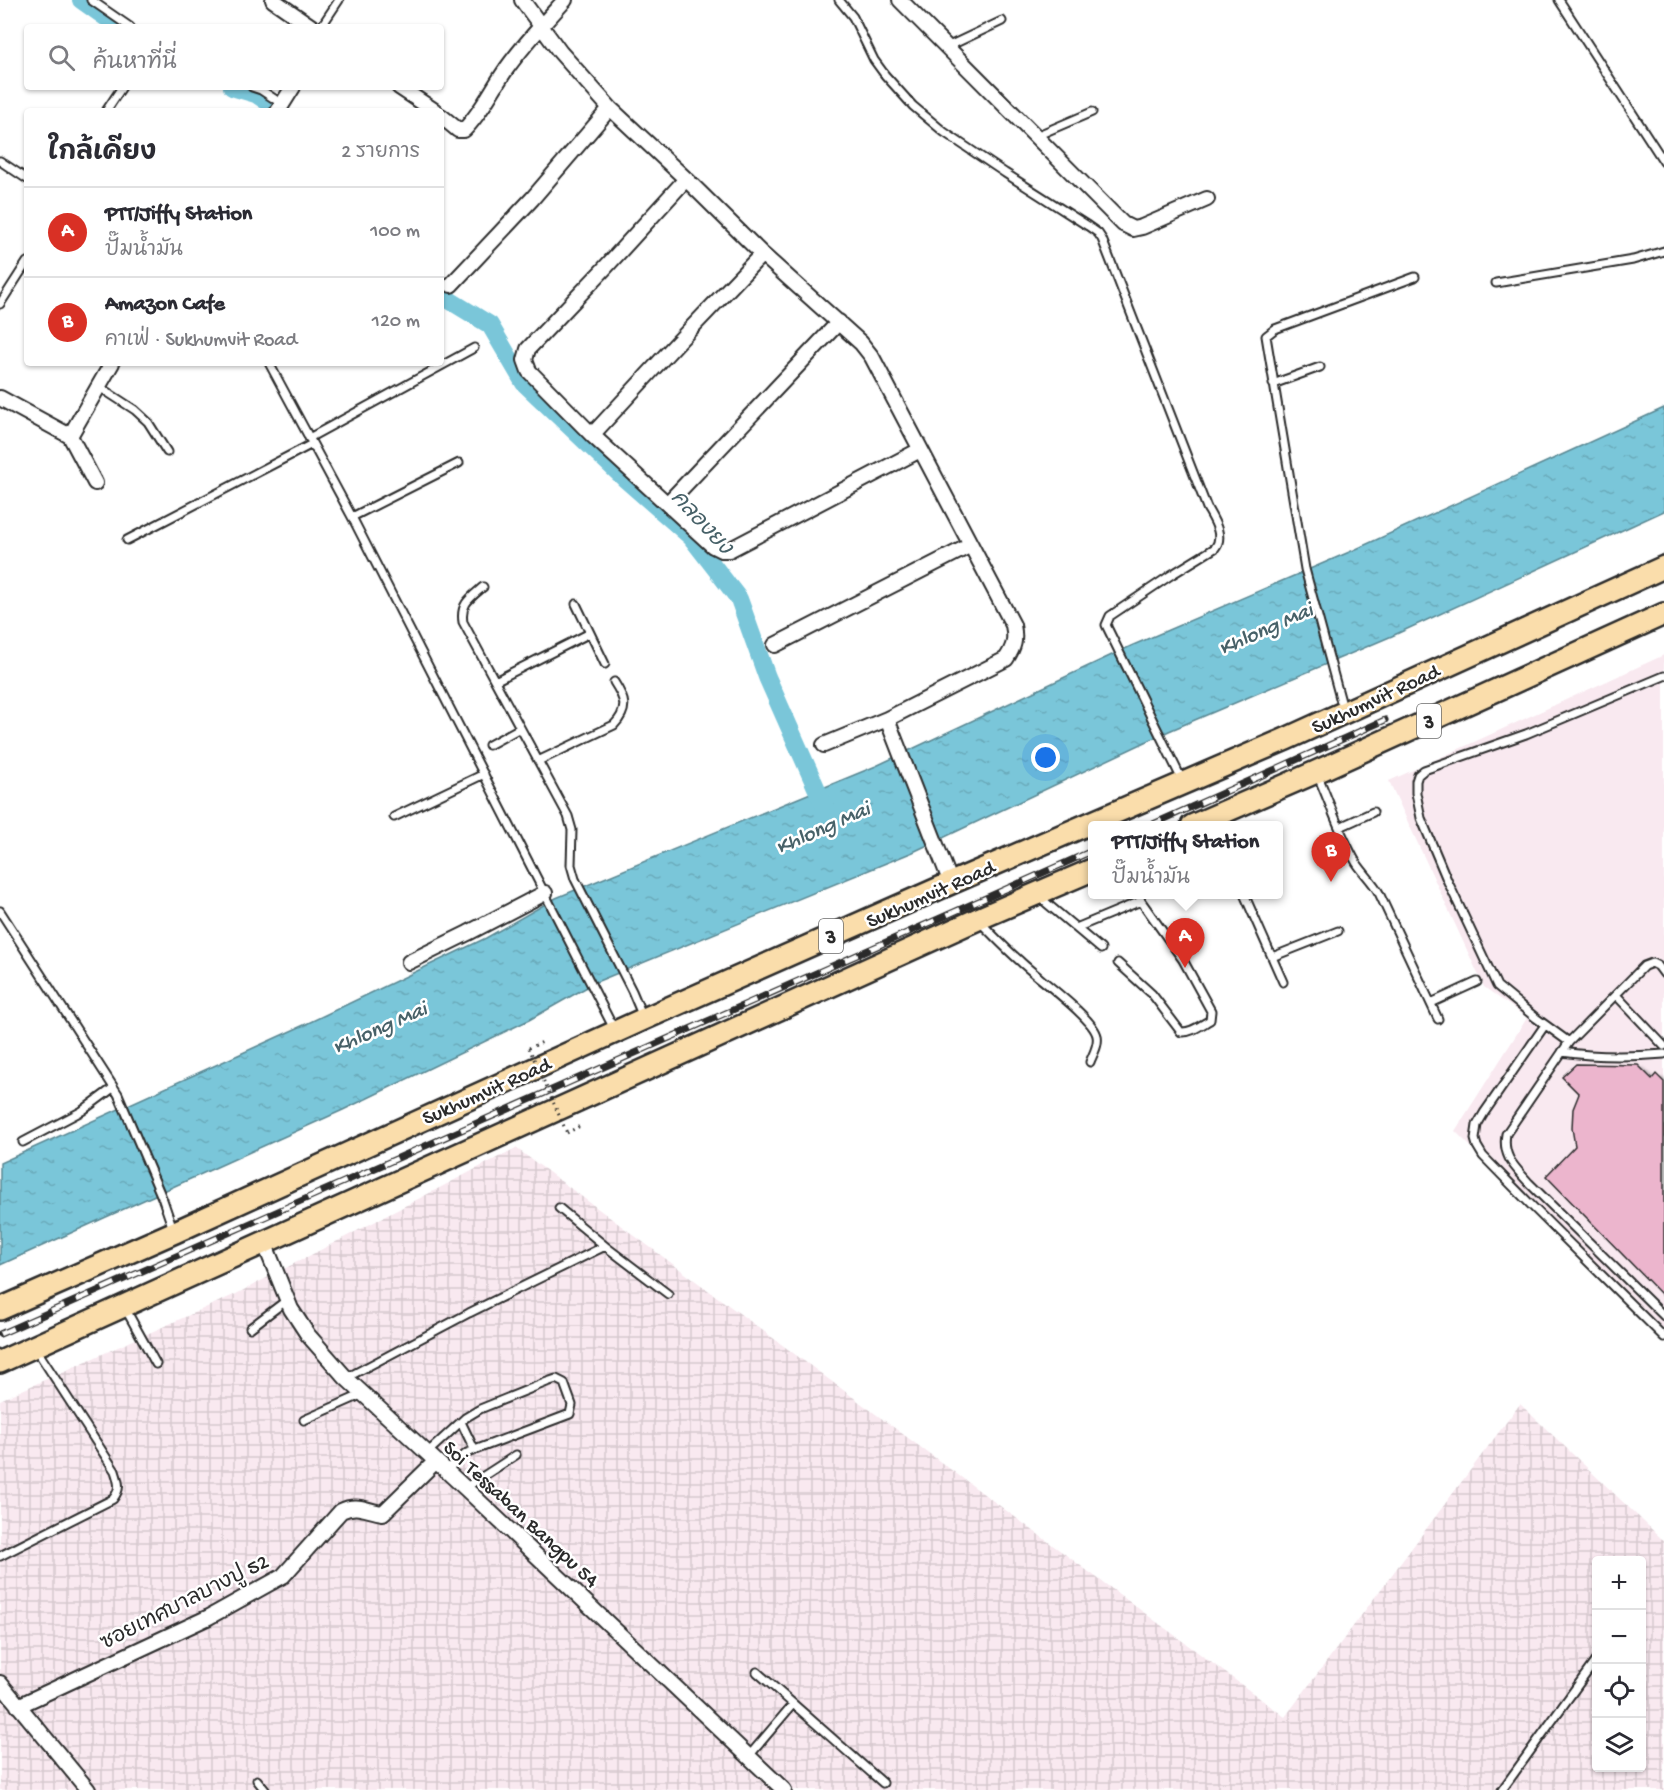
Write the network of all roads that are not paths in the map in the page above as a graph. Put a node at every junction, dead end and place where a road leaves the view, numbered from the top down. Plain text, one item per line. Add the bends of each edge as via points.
1 (91, 0) edge
2 (273, 0) edge
3 (339, 0) edge
4 (522, 0) edge
5 (839, 0) edge
6 (1559, 0) edge
7 (905, 1) edge
8 (558, 2) edge
9 (1002, 21) dead end
10 (126, 24) edge
11 (308, 24) edge
12 (323, 24) edge
13 (544, 29) junction
14 (947, 47) junction
15 (120, 90) edge
16 (261, 90) edge
17 (291, 90) edge
18 (404, 90) edge
19 (108, 108) edge
20 (281, 108) edge
21 (430, 108) edge
22 (610, 108) junction
23 (1092, 112) dead end
24 (444, 118) edge
25 (1036, 136) junction
26 (0, 161) edge
27 (1664, 162) edge
28 (24, 177) edge
29 (686, 179) junction
30 (1207, 199) dead end
31 (1664, 251) edge
32 (762, 254) junction
33 (24, 267) edge
34 (1415, 277) dead end
35 (1496, 283) dead end
36 (451, 285) dead end
37 (0, 304) edge
38 (839, 322) junction
39 (474, 348) dead end
40 (444, 365) edge
41 (110, 366) edge
42 (271, 366) edge
43 (442, 366) edge
44 (1320, 367) dead end
45 (1273, 384) junction
46 (98, 386) junction
47 (0, 398) edge
48 (592, 435) junction
49 (70, 436) junction
50 (311, 441) junction
51 (920, 450) junction
52 (167, 452) dead end
53 (459, 463) dead end
54 (95, 483) dead end
55 (667, 504) junction
56 (352, 517) junction
57 (127, 540) dead end
58 (971, 544) junction
59 (1664, 567) edge
60 (483, 587) dead end
61 (576, 604) dead end
62 (1664, 614) edge
63 (590, 633) junction
64 (775, 645) dead end
65 (604, 664) dead end
66 (1664, 676) edge
67 (495, 681) junction
68 (614, 682) dead end
69 (1344, 711) junction
70 (887, 719) junction
71 (520, 728) junction
72 (489, 745) dead end
73 (824, 745) dead end
74 (538, 761) junction
75 (1316, 772) junction
76 (484, 774) junction
77 (1183, 783) junction
78 (1373, 812) dead end
79 (394, 817) dead end
80 (1095, 821) edge
81 (1210, 821) edge
82 (1088, 824) edge
83 (1340, 827) junction
84 (1088, 872) edge
85 (951, 883) junction
86 (1036, 894) junction
87 (546, 895) junction
88 (1138, 899) edge
89 (1141, 899) edge
90 (1246, 899) edge
91 (0, 911) edge
92 (978, 919) junction
93 (1076, 928) junction
94 (1338, 931) dead end
95 (1101, 949) dead end
96 (1272, 957) junction
97 (409, 962) dead end
98 (1118, 963) dead end
99 (1664, 974) edge
100 (1283, 982) dead end
101 (1477, 982) dead end
102 (1616, 994) junction
103 (1431, 1003) junction
104 (644, 1019) junction
105 (1438, 1019) dead end
106 (1545, 1025) junction
107 (616, 1032) junction
108 (1569, 1042) junction
109 (1664, 1046) edge
110 (1562, 1052) junction
111 (1664, 1054) edge
112 (1090, 1062) dead end
113 (116, 1091) junction
114 (22, 1142) dead end
115 (560, 1208) dead end
116 (175, 1232) junction
117 (264, 1242) junction
118 (605, 1246) junction
119 (668, 1294) dead end
120 (287, 1300) junction
121 (124, 1305) junction
122 (0, 1309) edge
123 (1664, 1316) edge
124 (250, 1328) dead end
125 (1664, 1337) edge
126 (34, 1347) junction
127 (0, 1362) edge
128 (156, 1364) dead end
129 (346, 1378) junction
130 (363, 1394) junction
131 (304, 1420) dead end
132 (461, 1422) junction
133 (474, 1449) junction
134 (516, 1455) dead end
135 (436, 1461) junction
136 (465, 1488) junction
137 (0, 1556) edge
138 (1593, 1664) edge
139 (757, 1672) dead end
140 (0, 1683) edge
141 (793, 1704) junction
142 (18, 1706) junction
143 (749, 1756) junction
144 (257, 1780) dead end
145 (883, 1783) dead end
146 (88, 1790) edge
147 (265, 1790) edge
148 (784, 1790) edge
149 (1502, 1790) edge

1 - 10 lane
2 - 11 street
3 - 12 lane
4 - 13 street
5 - 77 lane via 853,17 874,60 913,106 944,132 1089,226 1102,239 1220,539 1215,548 1110,616 1106,625
6 - 27 lane
7 - 14 street
8 - 13 street
9 - 14 lane
13 - 22 street
13 - 24 street via 506,69 479,114 464,130
14 - 25 street
15 - 19 lane
16 - 20 lane
17 - 20 street
18 - 21 street
22 - 29 street
22 - 36 street
23 - 25 lane
25 - 30 street via 1123,224 1133,229
26 - 28 lane
29 - 32 street
29 - 48 street via 528,349 525,360 529,371
31 - 35 lane via 1633,260
32 - 38 street
32 - 48 street
33 - 37 lane
34 - 45 lane via 1269,333 1266,341
38 - 51 street via 872,357
38 - 55 street
39 - 40 lane
41 - 46 street
42 - 50 lane
43 - 50 lane
44 - 45 lane
45 - 69 lane via 1305,569
46 - 49 street
46 - 52 lane via 148,422
47 - 49 street
48 - 55 street
49 - 54 street
50 - 56 lane
50 - 57 lane
51 - 55 street via 729,550 713,546
51 - 58 street
53 - 56 lane
56 - 76 lane
58 - 64 street
58 - 70 street via 1013,626 1014,648 1006,659
59 - 69 highway, Sukhumvit Road / 3
60 - 67 lane via 461,612
61 - 63 lane
62 - 75 highway, Sukhumvit Road / 3
63 - 65 lane
63 - 67 lane
66 - 106 lane via 1418,775 1416,793 1421,818 1497,986
67 - 71 lane
68 - 74 lane via 622,694 623,716 614,725
69 - 77 highway, Sukhumvit Road / 3
70 - 73 street
70 - 85 street
71 - 72 lane
71 - 74 lane
74 - 104 lane via 568,816 575,879
75 - 81 highway, Sukhumvit Road / 3
75 - 83 lane
76 - 79 lane
76 - 87 lane
77 - 80 highway, Sukhumvit Road / 3
78 - 83 lane
82 - 85 highway, Sukhumvit Road / 3
83 - 103 lane via 1358,866 1379,893
84 - 86 highway, Sukhumvit Road / 3
85 - 104 highway, Sukhumvit Road / 3
86 - 92 highway, Sukhumvit Road / 3
86 - 93 lane
87 - 97 street
87 - 107 lane
88 - 93 lane
89 - 98 lane via 1183,960 1210,1011 1210,1020 1181,1032 1152,994
90 - 96 lane
91 - 113 lane
92 - 112 lane via 1020,962 1082,1014 1098,1036
92 - 117 highway, Sukhumvit Road / 3
93 - 95 lane
94 - 96 lane
96 - 100 lane
99 - 102 lane via 1652,963 1644,966
101 - 103 lane
102 - 108 lane
102 - 109 lane
103 - 105 lane
104 - 107 highway, Sukhumvit Road / 3
106 - 108 lane
106 - 125 lane via 1484,1113 1475,1131 1477,1146
107 - 116 highway, Sukhumvit Road / 3
108 - 110 lane
110 - 111 lane
110 - 123 lane via 1506,1134 1504,1147 1510,1161 1529,1183
113 - 114 lane
113 - 116 lane
115 - 118 lane
116 - 122 highway, Sukhumvit Road / 3
117 - 120 street, Soi Tessaban Bangpu 54
117 - 121 highway, Sukhumvit Road / 3
118 - 119 lane
118 - 129 lane
120 - 124 lane
120 - 129 street, Soi Tessaban Bangpu 54 via 308,1335
121 - 126 highway, Sukhumvit Road / 3
121 - 128 lane
126 - 127 highway, Sukhumvit Road / 3
126 - 137 lane via 115,1471 119,1491 113,1499
129 - 130 street, Soi Tessaban Bangpu 54
130 - 131 lane
130 - 135 street, Soi Tessaban Bangpu 54
132 - 133 lane
132 - 133 lane via 480,1409 547,1382 556,1379 564,1383 572,1405 570,1414
132 - 135 lane
133 - 135 lane via 462,1456
134 - 136 lane
135 - 136 street, Soi Tessaban Bangpu 54
135 - 142 street, ซอยเทศบาลบางปู 52 via 382,1513 352,1507 341,1511 283,1576 209,1617
136 - 143 street, Soi Tessaban Bangpu 54
138 - 149 lane
139 - 141 lane
140 - 142 street
141 - 143 lane
141 - 145 lane
142 - 146 street
143 - 148 street, Soi Tessaban Bangpu 54
144 - 147 lane

